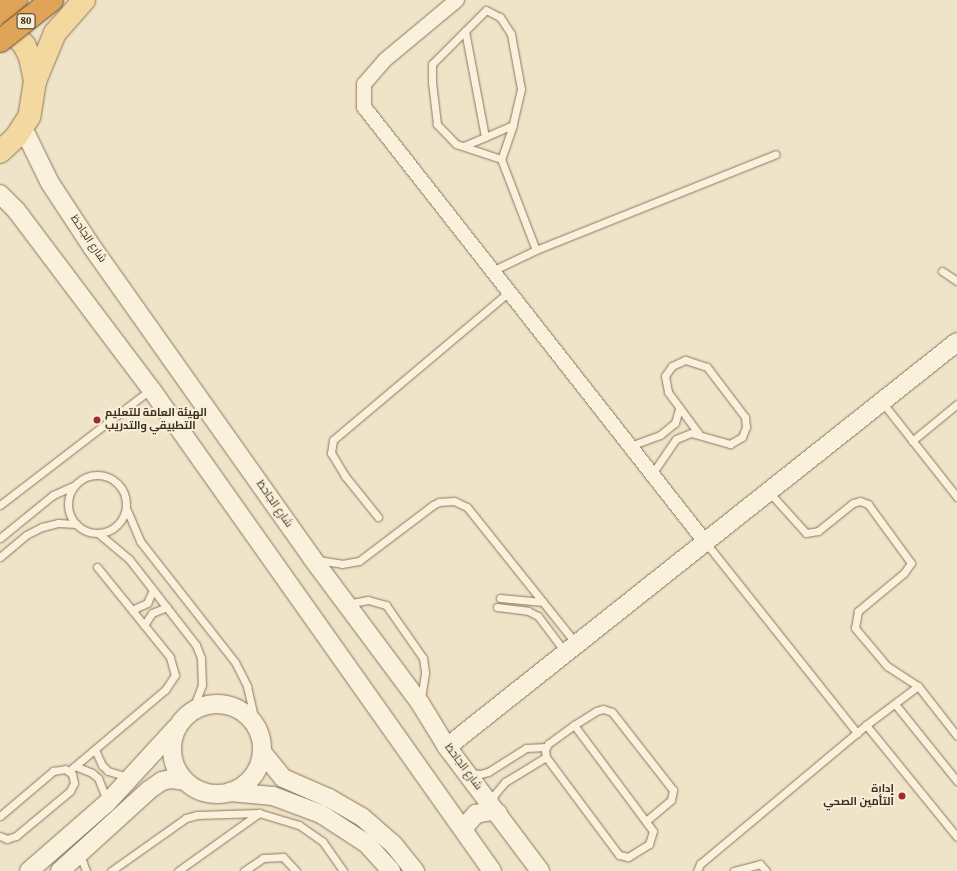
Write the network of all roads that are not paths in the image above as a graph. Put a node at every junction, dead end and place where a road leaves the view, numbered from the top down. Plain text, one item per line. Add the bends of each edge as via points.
1 (16, 0) edge
2 (52, 0) edge
3 (84, 0) edge
4 (457, 0) edge
5 (0, 13) edge
6 (0, 20) edge
7 (465, 31) junction
8 (0, 41) edge
9 (35, 81) junction
10 (513, 125) junction
11 (23, 128) junction
12 (485, 137) junction
13 (464, 146) junction
14 (0, 152) edge
15 (776, 154) dead end
16 (501, 160) junction
17 (0, 194) edge
18 (536, 250) junction
19 (494, 270) junction
20 (942, 271) dead end
21 (957, 281) edge
22 (510, 291) junction
23 (957, 342) edge
24 (151, 389) junction
25 (882, 402) junction
26 (957, 404) edge
27 (679, 409) junction
28 (699, 434) junction
29 (912, 441) junction
30 (630, 446) junction
31 (652, 474) junction
32 (75, 485) junction
33 (769, 492) junction
34 (957, 497) edge
35 (0, 505) edge
36 (126, 510) junction
37 (378, 517) dead end
38 (76, 524) junction
39 (98, 533) junction
40 (0, 538) edge
41 (706, 543) junction
42 (0, 556) edge
43 (312, 558) junction
44 (97, 567) dead end
45 (153, 590) junction
46 (500, 598) dead end
47 (543, 602) junction
48 (347, 604) junction
49 (167, 607) junction
50 (497, 607) dead end
51 (132, 610) junction
52 (144, 625) junction
53 (572, 649) junction
54 (918, 686) junction
55 (420, 703) junction
56 (895, 704) junction
57 (192, 711) junction
58 (179, 724) junction
59 (574, 725) junction
60 (866, 725) junction
61 (256, 726) junction
62 (857, 733) junction
63 (957, 736) edge
64 (447, 747) junction
65 (546, 747) junction
66 (95, 750) junction
67 (262, 752) junction
68 (546, 757) junction
69 (72, 768) junction
70 (467, 773) junction
71 (132, 777) junction
72 (185, 781) junction
73 (957, 781) edge
74 (230, 792) junction
75 (107, 803) junction
76 (495, 809) junction
77 (2, 812) edge
78 (259, 813) junction
79 (646, 821) junction
80 (465, 832) junction
81 (0, 836) edge
82 (957, 838) edge
83 (83, 863) edge
84 (29, 871) edge
85 (60, 871) edge
86 (111, 871) edge
87 (178, 871) edge
88 (244, 871) edge
89 (296, 871) edge
90 (343, 871) edge
91 (391, 871) edge
92 (415, 871) edge
93 (492, 871) edge
94 (540, 871) edge
95 (697, 871) edge
96 (734, 871) edge
97 (766, 871) edge

1 - 5 highway, 80
2 - 8 highway, 80, bridge
3 - 9 main road via 56,33 47,48
4 - 19 street via 381,65 364,84 364,107
6 - 9 main road via 24,45 30,57
7 - 10 lane via 486,10 500,17 511,34 521,89
7 - 12 lane
7 - 13 lane via 432,64 437,124 456,144
9 - 11 main road via 33,106
10 - 12 lane
10 - 16 lane
11 - 14 main road
11 - 43 street, شارع الجاحظ via 50,183 92,248
12 - 13 lane
13 - 16 lane
15 - 18 lane
16 - 18 lane
17 - 24 street via 16,210
18 - 19 lane
19 - 22 street
20 - 21 lane
22 - 30 street
22 - 37 lane via 333,440 331,454
23 - 25 street
24 - 35 lane
24 - 80 street
25 - 29 lane
25 - 33 street
26 - 29 lane
27 - 28 lane
27 - 28 lane via 668,392 665,376 672,366 685,360 707,367 745,417 746,427 742,437 730,444
27 - 30 lane via 675,423 660,435
28 - 31 lane via 691,433 676,439
29 - 34 lane
30 - 31 street
31 - 41 street
32 - 36 lane via 89,475 106,476 121,485 125,493
32 - 38 lane via 70,492 68,509
32 - 40 lane via 53,495
33 - 41 street
33 - 54 lane via 806,533 818,531 853,504 860,501 868,504 911,563 904,573 858,611 855,628 887,666
36 - 39 lane via 119,524 106,532
36 - 61 lane via 140,541 235,662 249,693
38 - 39 lane via 86,531
38 - 42 lane via 58,523 38,529
39 - 45 lane via 123,553
41 - 53 street
41 - 62 lane
43 - 47 lane via 342,564 359,561 433,505 454,501 467,507
43 - 48 street, شارع الجاحظ
44 - 51 lane
45 - 49 lane
45 - 51 lane via 146,603
46 - 47 lane
47 - 53 lane
48 - 55 street, شارع الجاحظ
48 - 55 lane via 368,600 386,605 423,658 425,673
49 - 52 lane via 152,613
49 - 57 lane via 196,645 201,658 202,686
50 - 53 lane via 528,611 538,616
51 - 52 lane
52 - 66 lane via 173,662 173,681
53 - 64 street
54 - 56 lane
54 - 63 lane
55 - 64 street, شارع الجاحظ
56 - 60 lane
56 - 73 lane
57 - 58 street
57 - 61 street via 203,706 228,705 239,709
58 - 71 street
58 - 72 street via 174,734 172,754
59 - 65 lane
59 - 79 lane
59 - 79 lane via 600,710 612,712 671,786 671,800
60 - 62 lane
60 - 82 lane
61 - 67 street
62 - 95 lane via 700,864
64 - 70 street, شارع الجاحظ
65 - 68 lane
65 - 70 lane via 519,750 495,768 480,774
66 - 69 lane
66 - 71 lane via 108,771 119,776
67 - 74 street via 260,762 249,781
67 - 92 street via 284,778 329,798 362,817 393,844
68 - 76 lane via 505,782 494,795
68 - 79 lane via 619,856 631,856 651,841 653,831
69 - 75 lane via 92,772 103,786
69 - 77 lane via 54,771
69 - 81 lane via 74,783 70,791 16,836 7,839
70 - 76 street, شارع الجاحظ
71 - 75 street
72 - 74 street via 206,792
72 - 83 street via 162,781 149,790
74 - 91 street via 273,796 321,814 366,844
75 - 84 street
76 - 80 street via 476,814 466,825
76 - 94 street, شارع الجاحظ
78 - 86 lane via 197,815 186,818
78 - 87 lane
78 - 90 lane via 299,825 324,842
80 - 93 street
83 - 85 street
88 - 89 lane via 263,858 283,857
96 - 97 lane via 760,864

